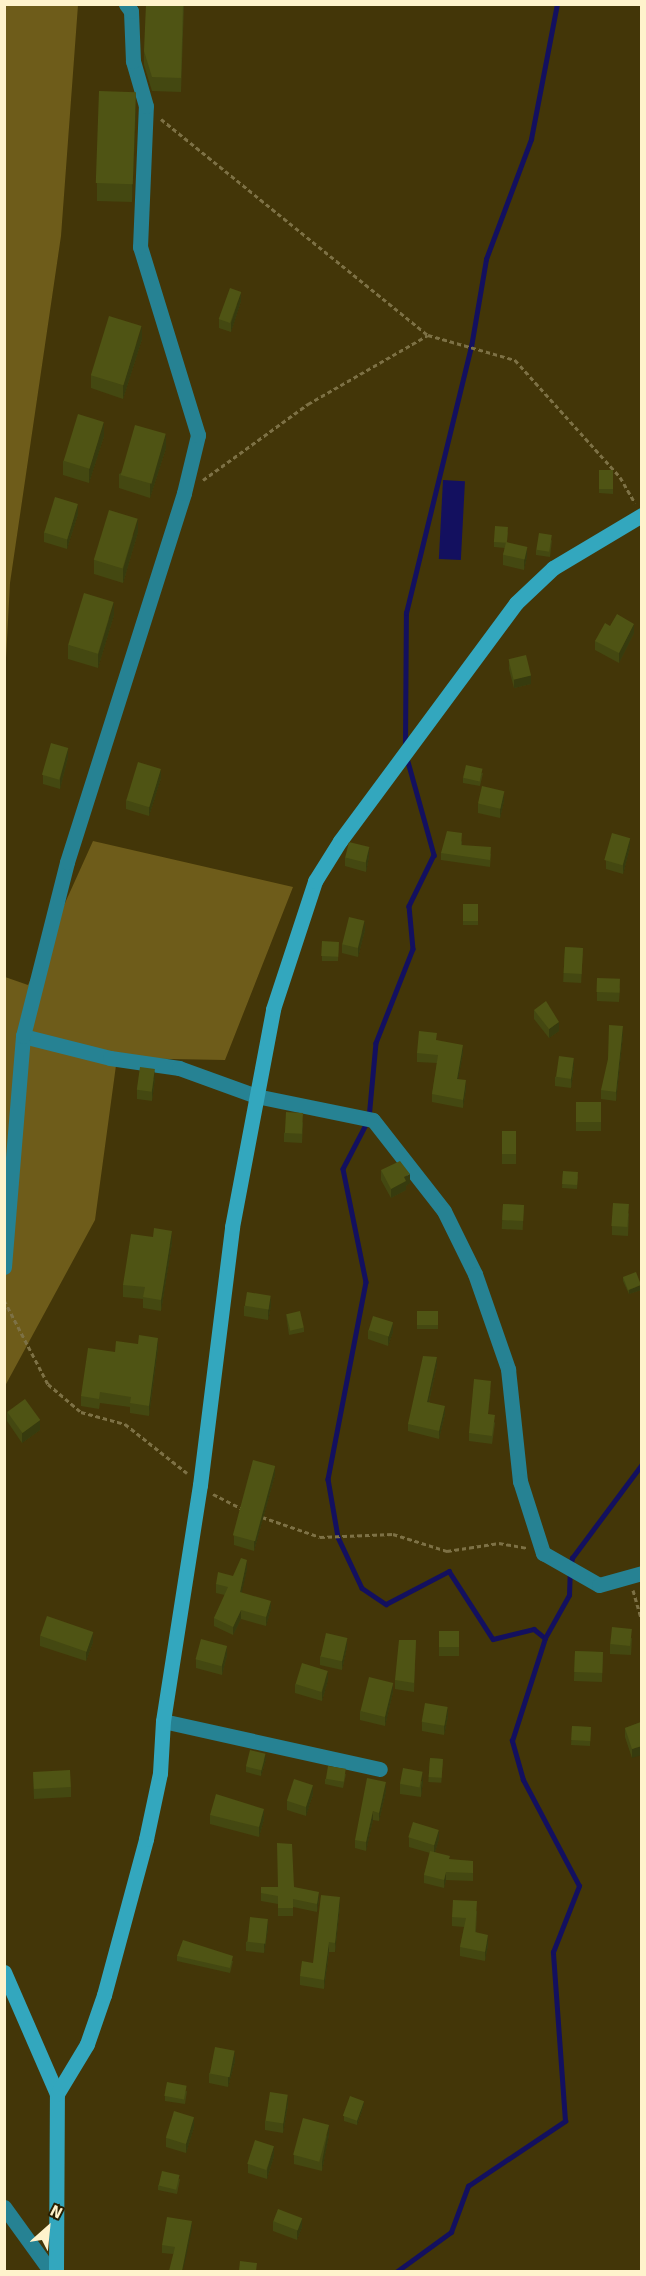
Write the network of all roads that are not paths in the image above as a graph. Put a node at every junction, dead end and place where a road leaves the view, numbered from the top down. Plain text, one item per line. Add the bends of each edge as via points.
1 (126, 4) edge
2 (642, 515) edge
3 (24, 1036) junction
4 (256, 1096) junction
5 (4, 1267) edge
6 (636, 1576) edge
7 (163, 1721) junction
8 (380, 1769) dead end
9 (4, 1972) edge
10 (57, 2094) junction
11 (4, 2207) edge
12 (51, 2271) edge
13 (56, 2271) edge

1 - 3 street via 130,11 133,61 146,106 140,247 198,435 184,493 67,862
2 - 4 street via 553,568 516,603 340,841 315,881 273,1009
3 - 4 street via 110,1058 179,1068
3 - 5 street
4 - 6 street via 373,1120 444,1211 475,1274 508,1369 520,1480 543,1553 599,1586
4 - 7 street via 232,1227 200,1485
7 - 8 street
7 - 10 street via 160,1773 130,1911 87,2044
9 - 10 street
10 - 13 street
11 - 12 street

